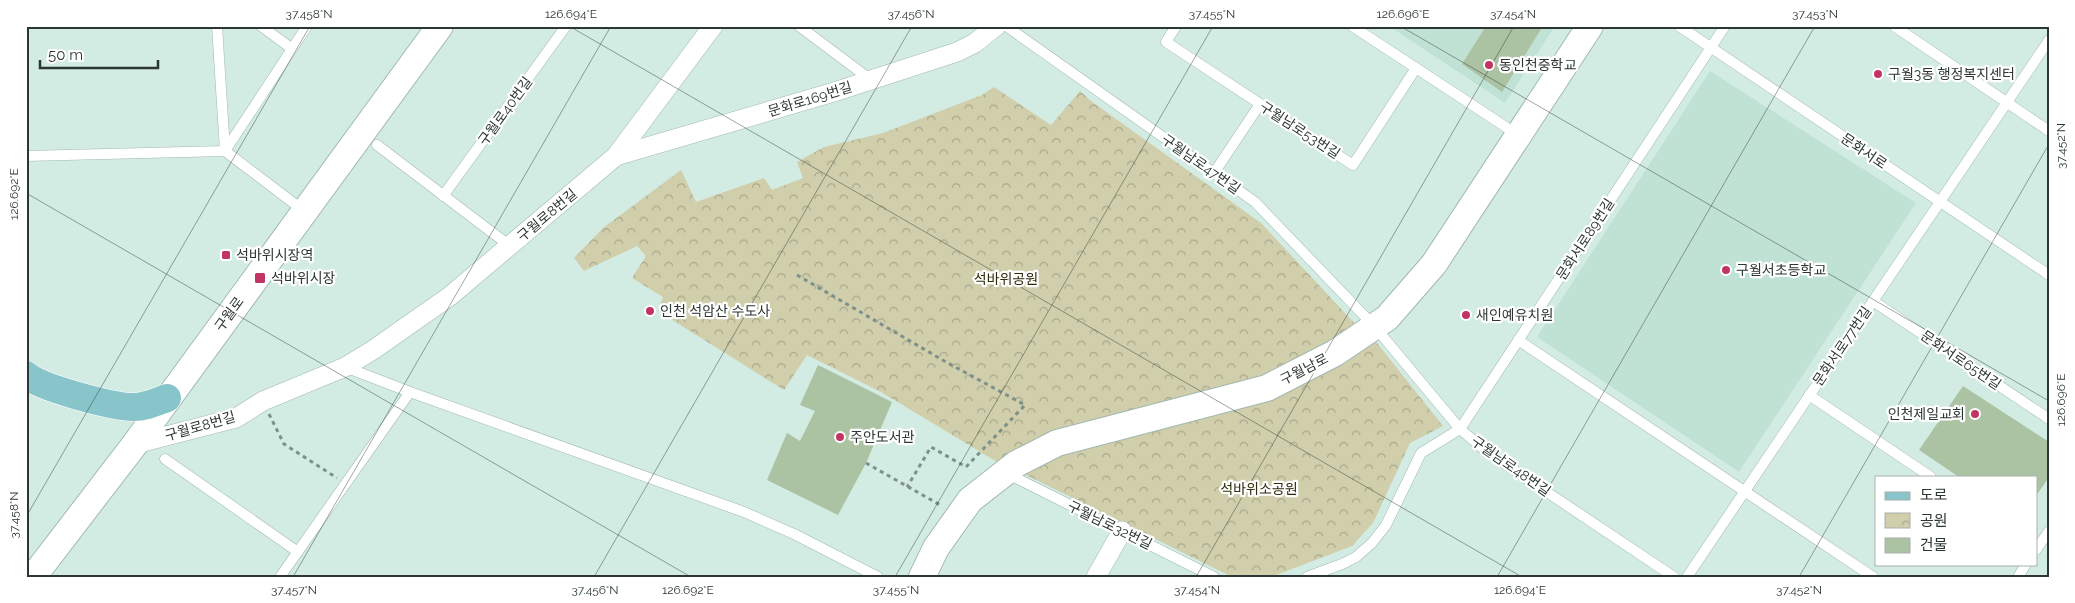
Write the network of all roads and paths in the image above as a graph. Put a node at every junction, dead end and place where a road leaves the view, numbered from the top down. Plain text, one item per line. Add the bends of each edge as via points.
1 (217, 26) edge
2 (261, 26) edge
3 (307, 26) edge
4 (440, 26) edge
5 (566, 26) edge
6 (713, 26) edge
7 (799, 26) edge
8 (996, 26) edge
9 (1006, 26) edge
10 (1176, 26) edge
11 (1352, 26) edge
12 (1590, 26) edge
13 (1679, 26) edge
14 (1725, 26) edge
15 (1894, 26) edge
16 (2049, 40) edge
17 (291, 48) junction
18 (1711, 48) junction
19 (1416, 68) junction
20 (872, 80) junction
21 (2006, 102) junction
22 (1260, 104) junction
23 (2049, 131) edge
24 (1518, 134) junction
25 (376, 145) dead end
26 (225, 150) junction
27 (26, 156) edge
28 (616, 156) junction
29 (1214, 173) junction
30 (443, 196) junction
31 (1940, 202) junction
32 (304, 211) junction
33 (510, 246) junction
34 (797, 274) dead end
35 (2049, 275) edge
36 (1873, 301) junction
37 (1374, 326) junction
38 (1518, 340) junction
39 (345, 367) junction
40 (26, 375) edge
41 (410, 392) junction
42 (1810, 395) junction
43 (167, 398) junction
44 (263, 401) junction
45 (2049, 419) edge
46 (1460, 429) junction
47 (135, 444) junction
48 (165, 459) dead end
49 (866, 463) dead end
50 (1006, 472) junction
51 (1930, 476) edge
52 (346, 484) junction
53 (907, 487) junction
54 (1745, 491) junction
55 (959, 516) junction
56 (1122, 531) junction
57 (2049, 531) edge
58 (2038, 547) edge
59 (298, 552) junction
60 (2025, 566) edge
61 (33, 577) edge
62 (280, 577) edge
63 (878, 577) edge
64 (922, 577) edge
65 (1096, 577) edge
66 (1214, 577) edge
67 (1307, 577) edge
68 (1674, 577) edge
69 (1687, 577) edge
70 (1873, 577) edge
71 (2018, 577) edge

1 - 26 lane
2 - 17 lane
3 - 17 lane
4 - 32 street, 구월로
5 - 30 lane, 구월로40번길
6 - 28 street, 구월로8번길
7 - 20 lane
8 - 20 street, 문화로169번길 via 957,52
9 - 29 lane, 구월남로47번길
10 - 22 lane, 구월남로53번길 via 1166,42
11 - 19 lane
12 - 24 street, 구월남로
13 - 18 lane, 문화서로
14 - 18 lane, 문화서로89번길
15 - 21 lane
16 - 21 lane, 문화서로77번길
17 - 26 lane
18 - 31 lane, 문화서로
18 - 38 lane, 문화서로89번길
19 - 22 lane, 구월남로53번길 via 1353,165
19 - 24 lane
20 - 28 street, 문화로169번길
21 - 23 lane
21 - 31 lane, 문화서로77번길
22 - 29 lane
24 - 37 street, 구월남로 via 1434,264 1387,318
25 - 30 lane
26 - 27 lane
26 - 32 lane
28 - 33 street, 구월로8번길
29 - 37 lane, 구월남로47번길 via 1271,217
30 - 33 lane
31 - 35 lane, 문화서로
31 - 36 lane, 문화서로77번길
32 - 43 street, 구월로
33 - 39 street, 구월로8번길 via 450,296
34 - 53 path via 1025,405 966,467 931,447
36 - 42 lane, 문화서로77번길
36 - 45 lane, 문화서로65번길
37 - 46 lane, 구월남로48번길
37 - 50 street, 구월남로 via 1335,353 1267,388 1056,443
38 - 46 lane, 문화서로89번길
38 - 54 lane
39 - 41 lane
39 - 44 street, 구월로8번길
40 - 43 main road via 41,384 119,406 147,406
41 - 52 lane
41 - 63 lane via 753,516
42 - 51 lane
42 - 54 lane, 문화서로77번길
43 - 47 street, 구월로
44 - 47 street, 구월로8번길 via 236,418
44 - 52 path via 284,444
46 - 67 lane via 1421,453 1386,525 1372,543 1356,557
46 - 68 lane, 구월남로48번길 via 1487,452
47 - 61 street, 구월로
48 - 59 lane
49 - 53 path
50 - 55 street, 구월남로 via 970,500
50 - 56 lane, 구월남로32번길
52 - 59 lane
53 - 55 path
54 - 69 lane, 문화서로77번길
54 - 70 lane
55 - 64 street, 구월남로 via 936,548
56 - 65 street
56 - 66 lane, 구월남로32번길
57 - 58 lane
59 - 62 lane
60 - 71 lane

